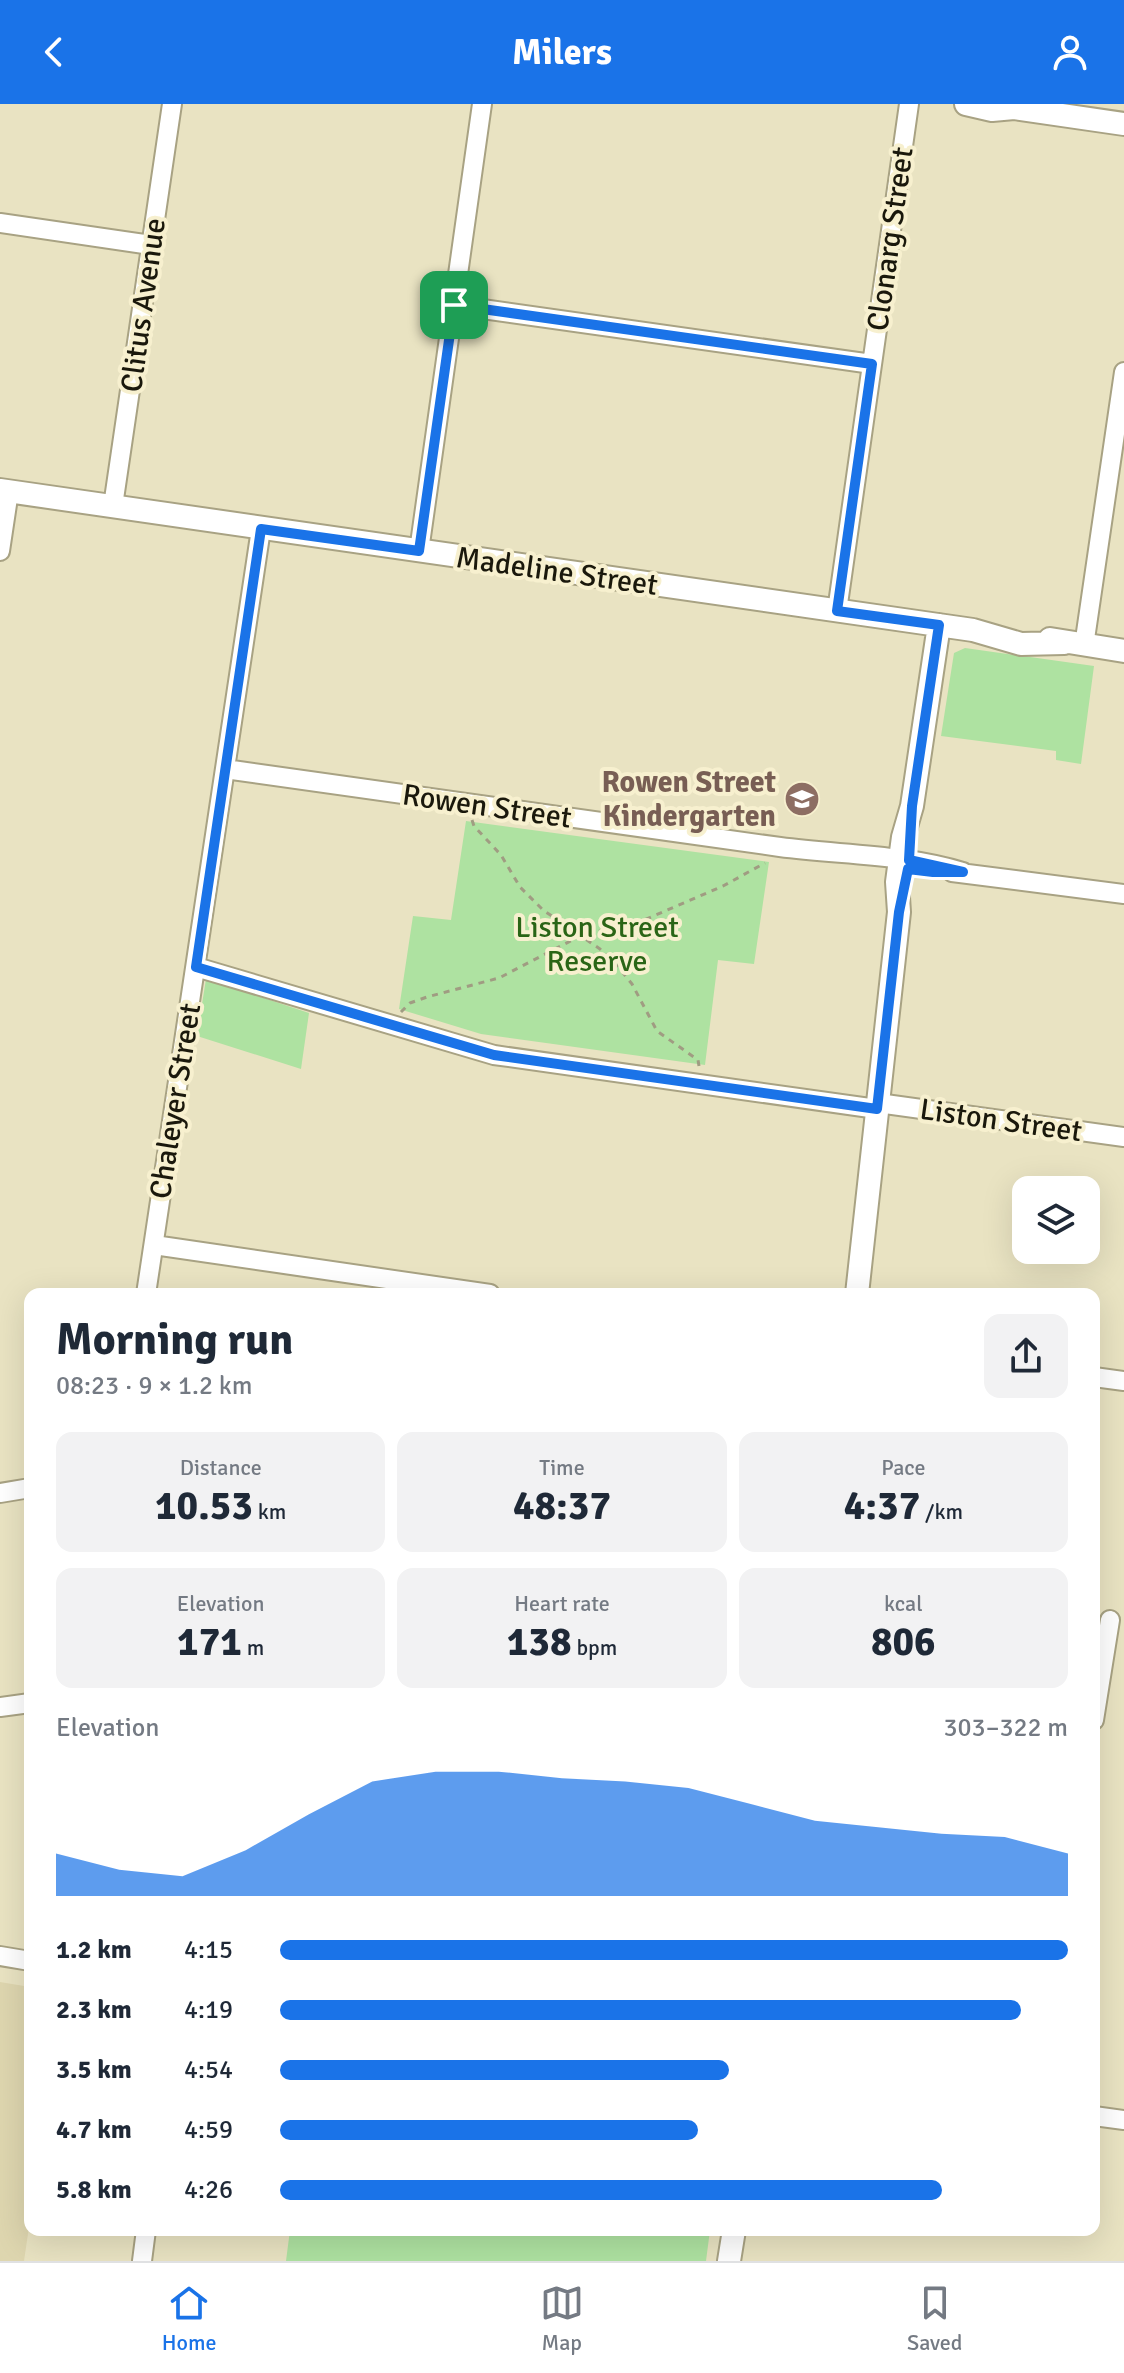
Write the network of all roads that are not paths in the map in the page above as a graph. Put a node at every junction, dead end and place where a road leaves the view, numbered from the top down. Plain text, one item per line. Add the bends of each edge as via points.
1 (172, 104) edge
2 (482, 104) edge
3 (909, 104) edge
4 (966, 104) edge
5 (1008, 106) edge
6 (1124, 124) edge
7 (0, 223) edge
8 (151, 245) junction
9 (454, 305) junction
10 (872, 364) junction
11 (1124, 379) edge
12 (4, 491) edge
13 (113, 506) junction
14 (261, 529) junction
15 (0, 551) edge
16 (419, 551) junction
17 (837, 611) junction
18 (939, 625) junction
19 (1074, 644) junction
20 (1124, 651) edge
21 (225, 769) junction
22 (904, 863) junction
23 (1124, 894) edge
24 (196, 967) junction
25 (878, 1106) junction
26 (1124, 1137) edge
27 (154, 1245) junction
28 (147, 1288) edge
29 (449, 1288) edge
30 (858, 1288) edge
31 (1100, 1378) edge
32 (1124, 1381) edge
33 (24, 1489) edge
34 (0, 1493) edge
35 (1109, 1620) edge
36 (1100, 1680) edge
37 (24, 1704) edge
38 (0, 1707) edge
39 (0, 1956) edge
40 (24, 1960) edge
41 (1100, 2117) edge
42 (1124, 2120) edge
43 (145, 2236) edge
44 (733, 2236) edge
45 (142, 2261) edge
46 (729, 2261) edge

1 - 8 street, Clitus Avenue
2 - 9 street
3 - 10 street, Clonarg Street
4 - 5 street via 992,110
5 - 6 street
7 - 8 street
8 - 13 street, Clitus Avenue
9 - 10 street
9 - 16 street
10 - 17 street, Clonarg Street
11 - 19 street
12 - 13 street, Madeline Street
12 - 15 street
13 - 14 street, Madeline Street
14 - 16 street, Madeline Street
14 - 21 street, Chaleyer Street
16 - 17 street, Madeline Street
17 - 18 street, Madeline Street
18 - 19 street, Madeline Street via 1010,628
18 - 22 street
19 - 20 street, Madeline Street
21 - 22 street, Rowen Street
21 - 24 street, Chaleyer Street
22 - 23 street, Rowen Street
22 - 25 street
24 - 25 street, Liston Street via 494,1055
24 - 27 street, Chaleyer Street
25 - 26 street, Liston Street
25 - 30 street
27 - 28 street, Chaleyer Street
27 - 29 street
31 - 32 street
33 - 34 street
35 - 36 street
37 - 38 street
39 - 40 street
41 - 42 street
43 - 45 street
44 - 46 street

